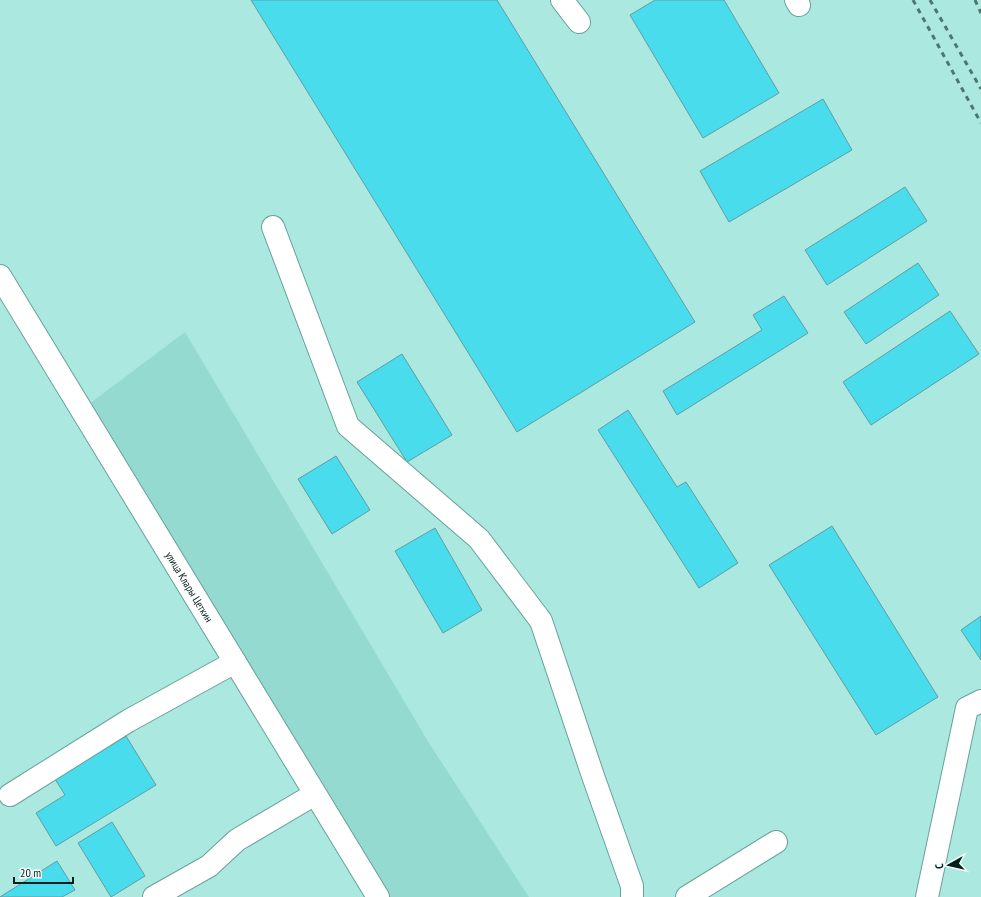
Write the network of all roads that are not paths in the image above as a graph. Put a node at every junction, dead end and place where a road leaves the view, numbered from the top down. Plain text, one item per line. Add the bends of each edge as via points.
1 (562, 0) edge
2 (579, 22) dead end
3 (272, 227) dead end
4 (0, 276) edge
5 (235, 662) junction
6 (981, 701) edge
7 (315, 794) junction
8 (10, 795) dead end
9 (776, 842) dead end
10 (154, 897) edge
11 (378, 897) edge
12 (632, 897) edge
13 (687, 897) edge
14 (927, 897) edge

1 - 2 street
3 - 12 street via 348,426 478,539 541,621 632,886
4 - 5 street, улица Клары Цеткин
5 - 7 street, улица Клары Цеткин
5 - 8 street via 128,721
6 - 14 street via 967,708
7 - 10 street via 237,840 209,866
7 - 11 street, улица Клары Цеткин
9 - 13 street

